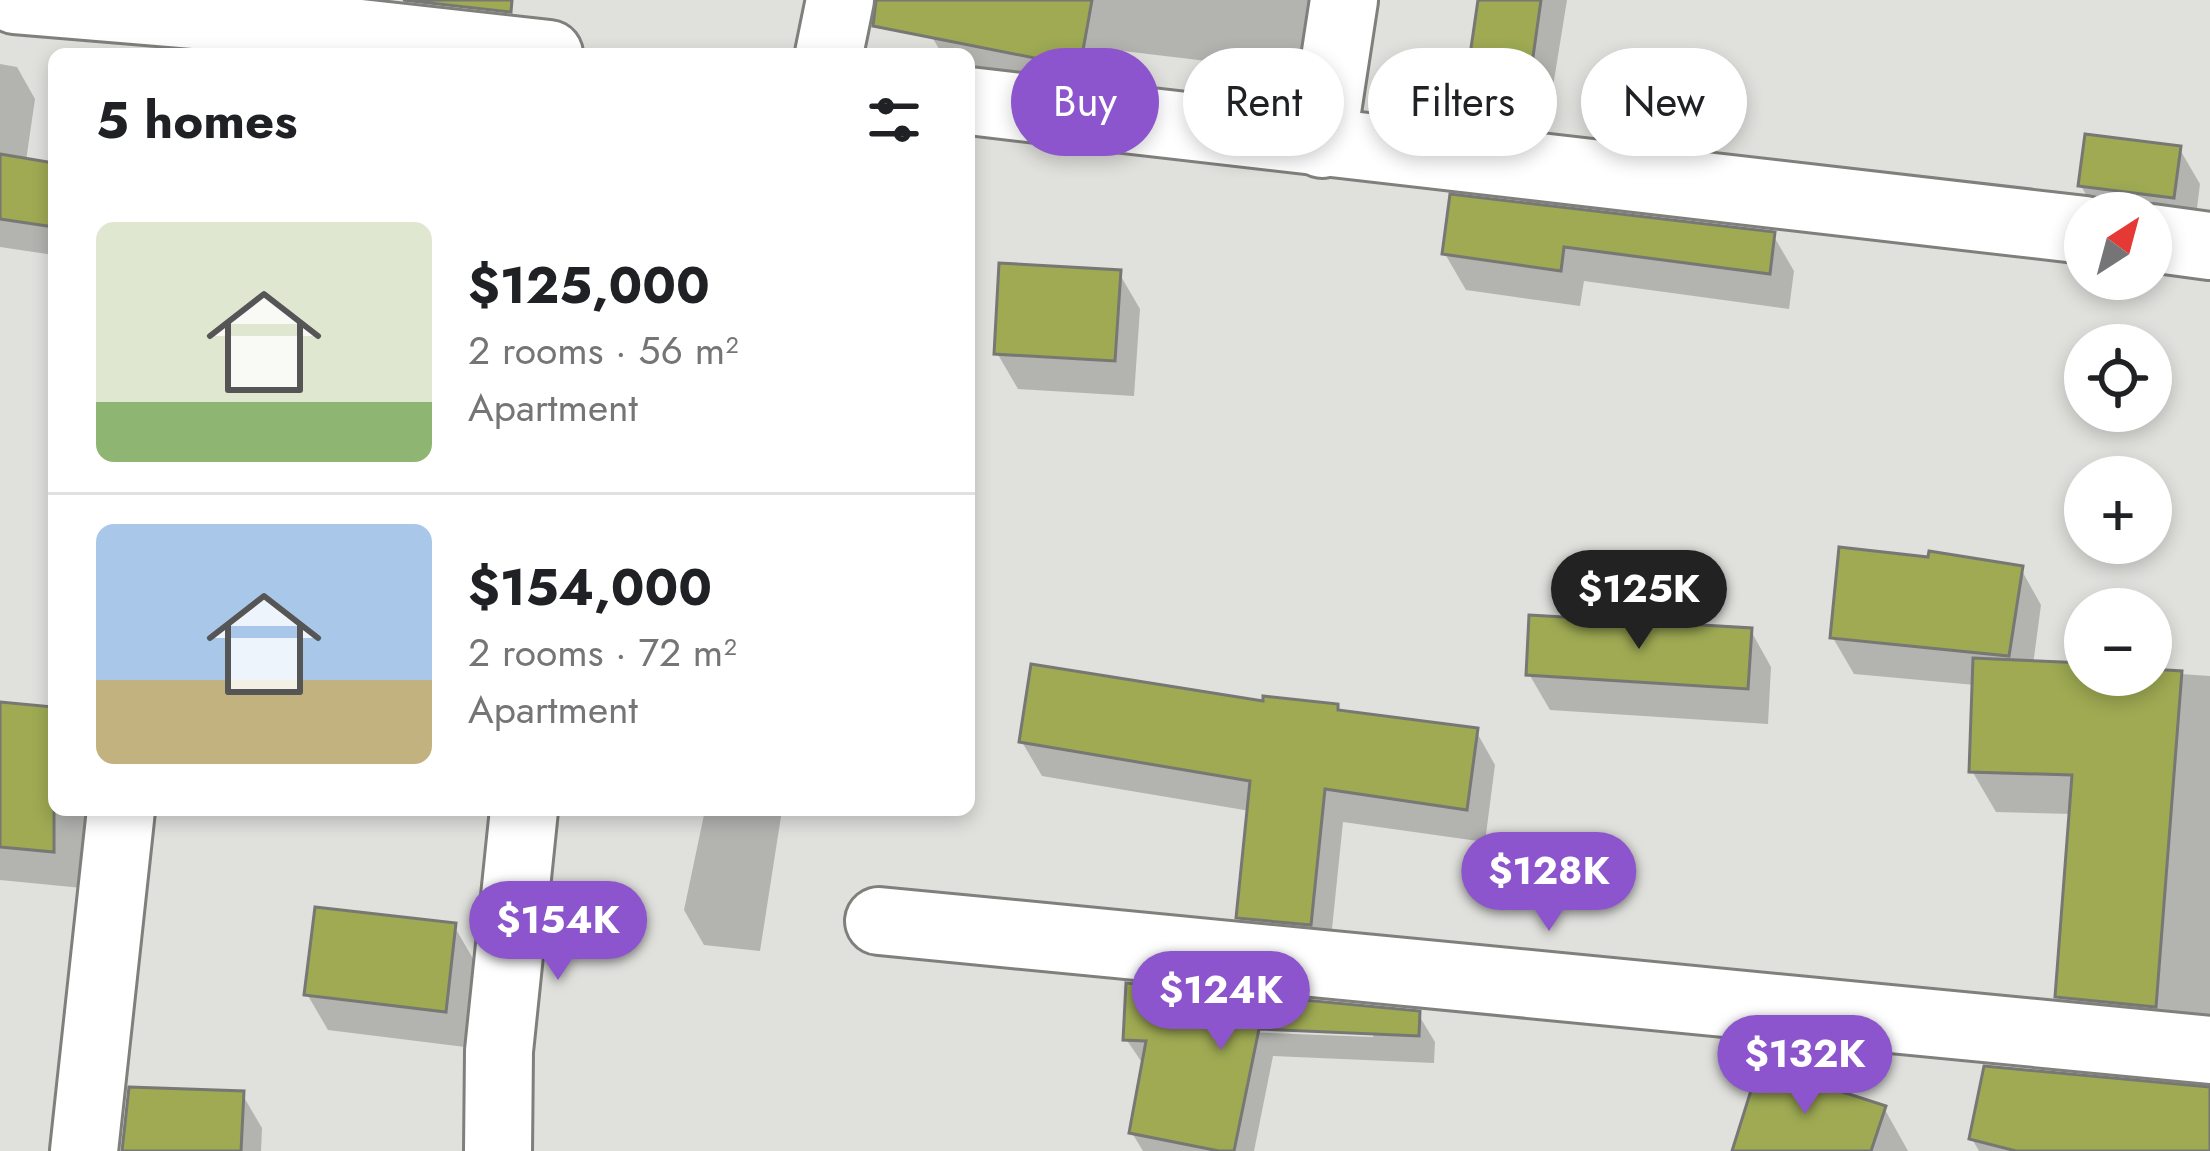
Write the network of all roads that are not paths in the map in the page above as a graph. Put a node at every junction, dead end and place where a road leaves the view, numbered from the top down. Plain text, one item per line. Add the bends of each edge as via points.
1 (15, 0) edge
2 (840, 0) edge
3 (1344, 0) edge
4 (32, 1) edge
5 (430, 20) edge
6 (205, 35) edge
7 (528, 48) edge
8 (830, 48) edge
9 (1337, 48) edge
10 (975, 102) edge
11 (1183, 127) edge
12 (1344, 146) edge
13 (2064, 228) edge
14 (2172, 241) edge
15 (2210, 246) edge
16 (120, 816) edge
17 (523, 816) edge
18 (878, 921) dead end
19 (2210, 1050) edge
20 (84, 1151) edge
21 (498, 1151) edge

1 - 4 street
2 - 8 street
3 - 9 street
4 - 6 street
5 - 6 street
5 - 7 street
10 - 11 street
12 - 13 street
14 - 15 street
16 - 20 street
17 - 21 street
18 - 19 street

